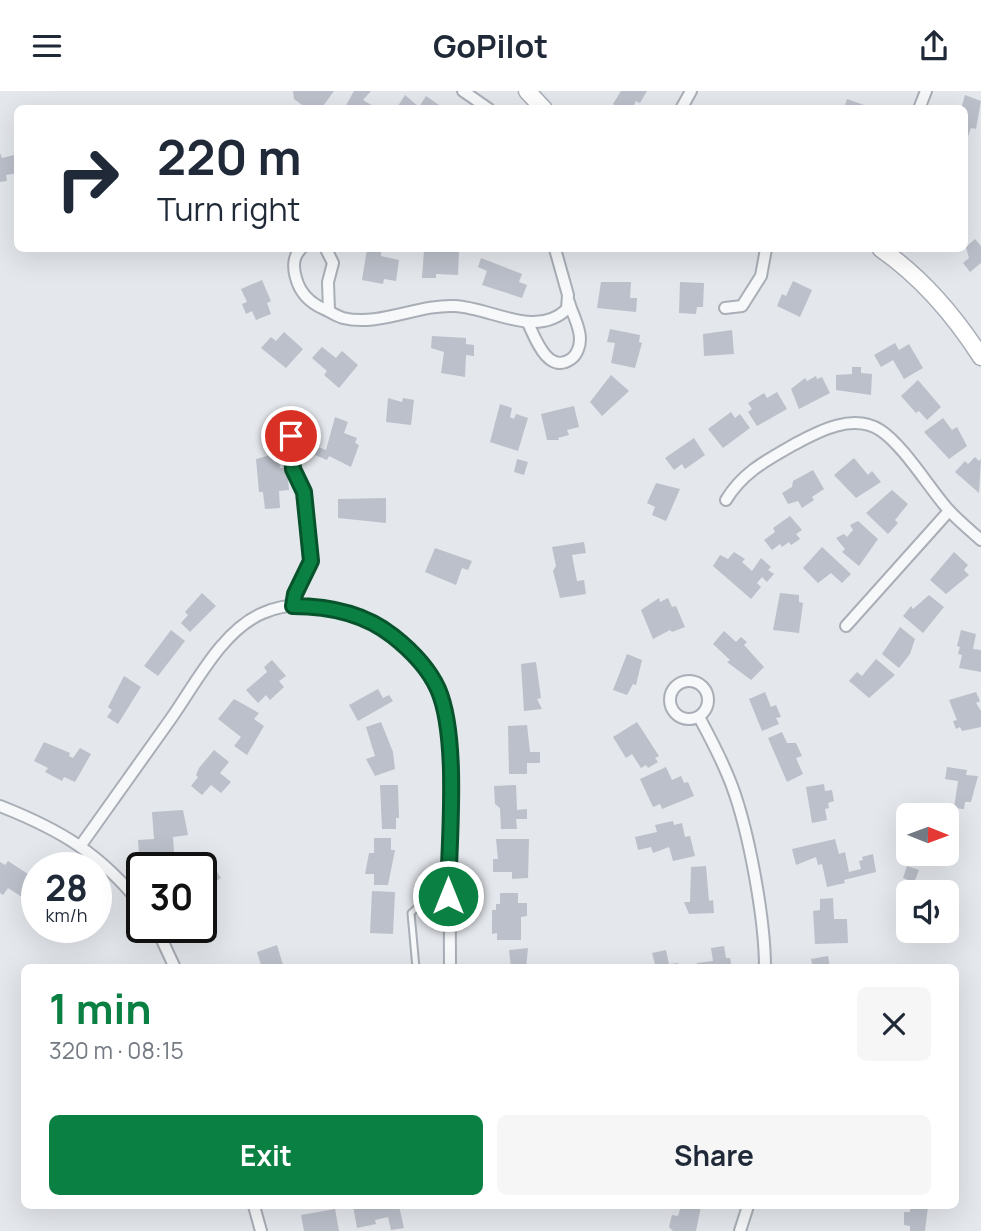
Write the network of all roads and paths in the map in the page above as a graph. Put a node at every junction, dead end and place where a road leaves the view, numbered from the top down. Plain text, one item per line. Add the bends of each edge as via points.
1 (463, 91) edge
2 (527, 91) edge
3 (483, 105) edge
4 (540, 105) edge
5 (297, 252) edge
6 (328, 252) edge
7 (556, 252) edge
8 (765, 252) edge
9 (886, 252) edge
10 (568, 302) junction
11 (725, 307) dead end
12 (329, 311) junction
13 (528, 323) junction
14 (981, 357) edge
15 (291, 436) dead end
16 (726, 500) dead end
17 (949, 511) junction
18 (981, 540) edge
19 (293, 606) junction
20 (846, 626) dead end
21 (699, 717) dead end
22 (0, 806) edge
23 (81, 845) junction
24 (126, 888) edge
25 (448, 896) junction
26 (163, 943) edge
27 (173, 964) edge
28 (416, 964) edge
29 (450, 964) edge
30 (765, 964) edge
31 (255, 1209) edge
32 (747, 1209) edge
33 (261, 1231) edge
34 (740, 1231) edge

1 - 3 street
2 - 4 main road
5 - 12 street via 294,266 301,290
6 - 12 street via 333,263 327,292
7 - 10 street
8 - 11 street via 755,289 742,306
9 - 14 main road via 946,309
10 - 13 street via 567,309 556,317
10 - 13 street via 580,339 571,359 559,363 548,358
12 - 13 street via 363,319 459,306
15 - 19 lane via 293,469 304,492 311,561
16 - 17 street via 738,480 761,463 822,429 853,424 880,429
17 - 18 street
17 - 20 street
19 - 23 street via 262,613 234,635
19 - 25 street via 332,608 366,619 408,647 432,677 449,730
21 - 30 street via 722,761 741,814
22 - 23 street
23 - 24 street
25 - 28 lane via 420,905 411,913
25 - 29 street
26 - 27 street
31 - 33 street
32 - 34 street

